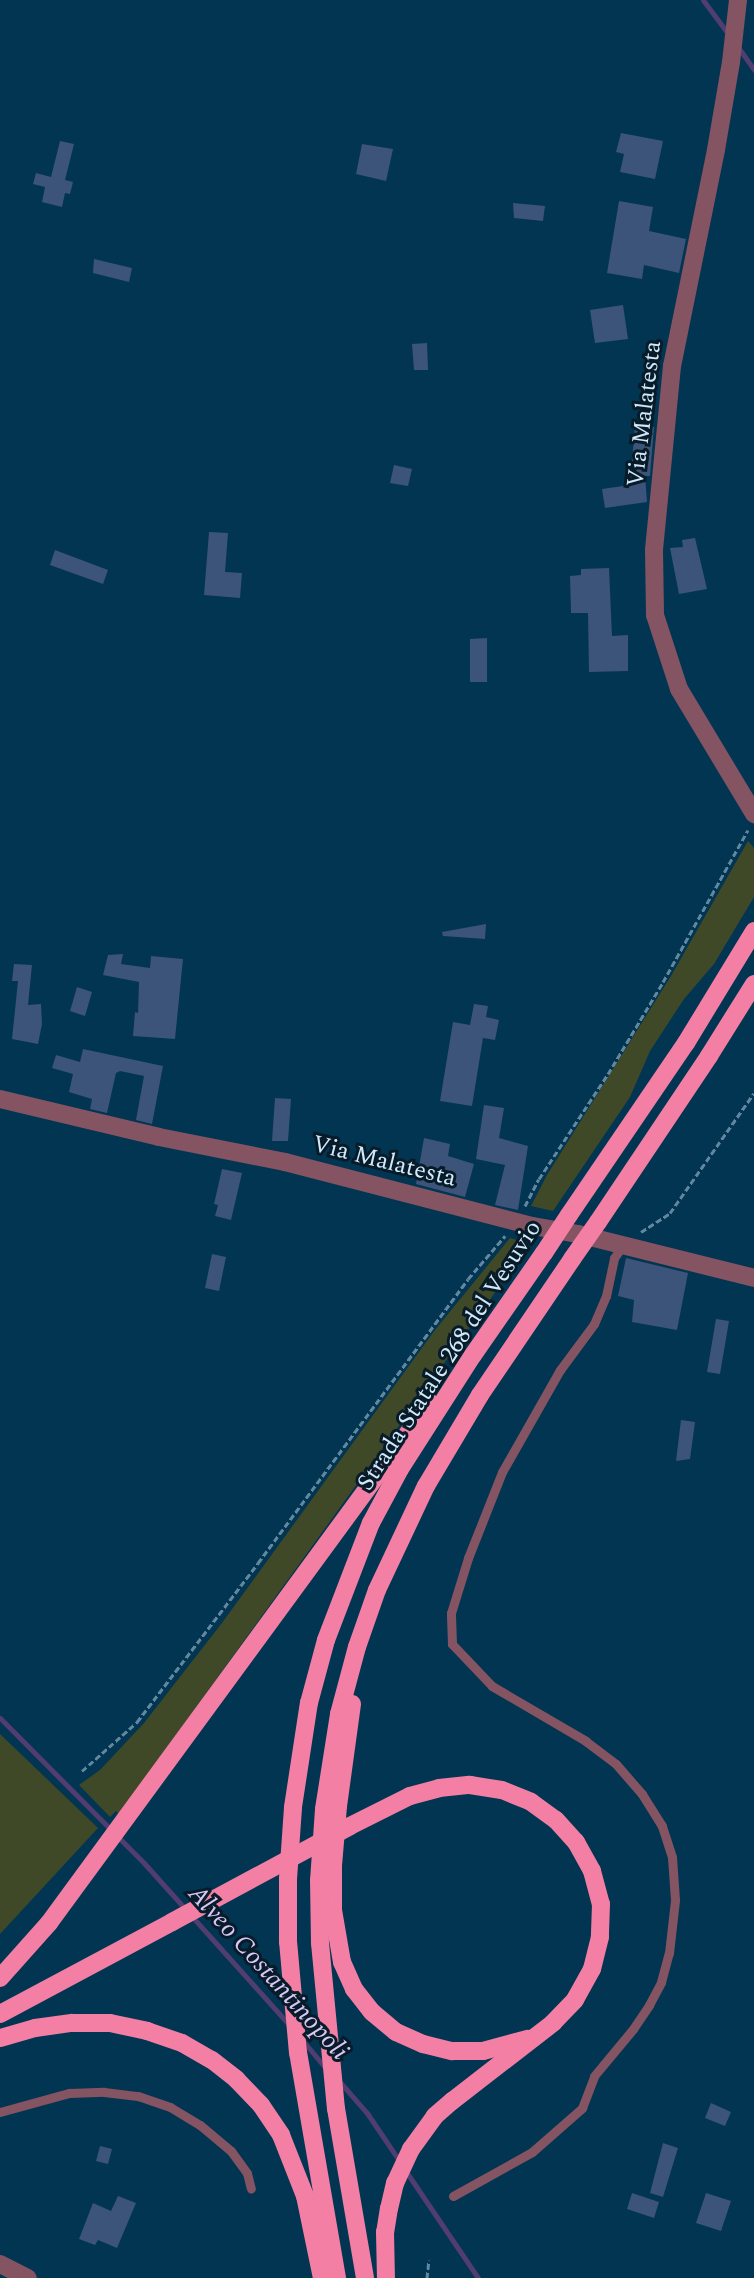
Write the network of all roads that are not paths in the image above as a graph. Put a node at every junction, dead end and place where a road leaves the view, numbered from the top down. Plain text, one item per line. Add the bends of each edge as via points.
1 (738, 0) edge
2 (754, 814) edge
3 (754, 931) edge
4 (754, 984) edge
5 (0, 1099) edge
6 (623, 1245) junction
7 (754, 1278) edge
8 (473, 1355) junction
9 (357, 1647) junction
10 (0, 1978) edge
11 (0, 2014) edge
12 (535, 2037) junction
13 (0, 2038) edge
14 (0, 2112) edge
15 (251, 2189) dead end
16 (453, 2196) dead end
17 (0, 2264) edge
18 (28, 2278) edge
19 (322, 2278) edge
20 (337, 2278) edge
21 (365, 2278) edge
22 (386, 2278) edge

1 - 2 street, Via Malatesta via 716,150 671,377 655,539 655,615 684,698
3 - 8 highway, Strada Statale 268 del Vesuvio, bridge via 686,1043
4 - 9 highway, Strada Statale 268 del Vesuvio, bridge via 710,1056 480,1395 426,1486 377,1590
5 - 6 street, Via Malatesta via 285,1162
6 - 7 street, Via Malatesta
6 - 16 lane via 614,1258 606,1296 594,1324 560,1370 502,1472 454,1602 452,1644 492,1686 586,1742 616,1764 642,1794 662,1826 672,1857 675,1900 669,1953 661,1982 633,2029 594,2076 582,2108 532,2152
8 - 10 highway via 402,1439 49,1923
8 - 20 highway, Strada Statale 268 del Vesuvio via 400,1469 371,1523 326,1640 309,1703 293,1808 288,1879 292,1995 298,2053
9 - 12 highway via 333,1866 333,1910 342,1962 354,1989 372,2012 396,2032 423,2044 452,2051 483,2050
9 - 21 highway, Strada Statale 268 del Vesuvio via 339,1714 324,1809 319,1881 328,2041
11 - 12 highway, bridge via 410,1796 470,1785 502,1790 531,1802 556,1820 576,1842 592,1871 601,1904 600,1937 592,1969 575,2000
12 - 22 highway via 435,2116 411,2149 395,2183 385,2232
13 - 19 highway via 72,2023 110,2024 182,2043 212,2060 261,2105 281,2135 305,2196
14 - 15 lane via 69,2093 138,2096 170,2107 200,2125 231,2151 247,2173
17 - 18 street

